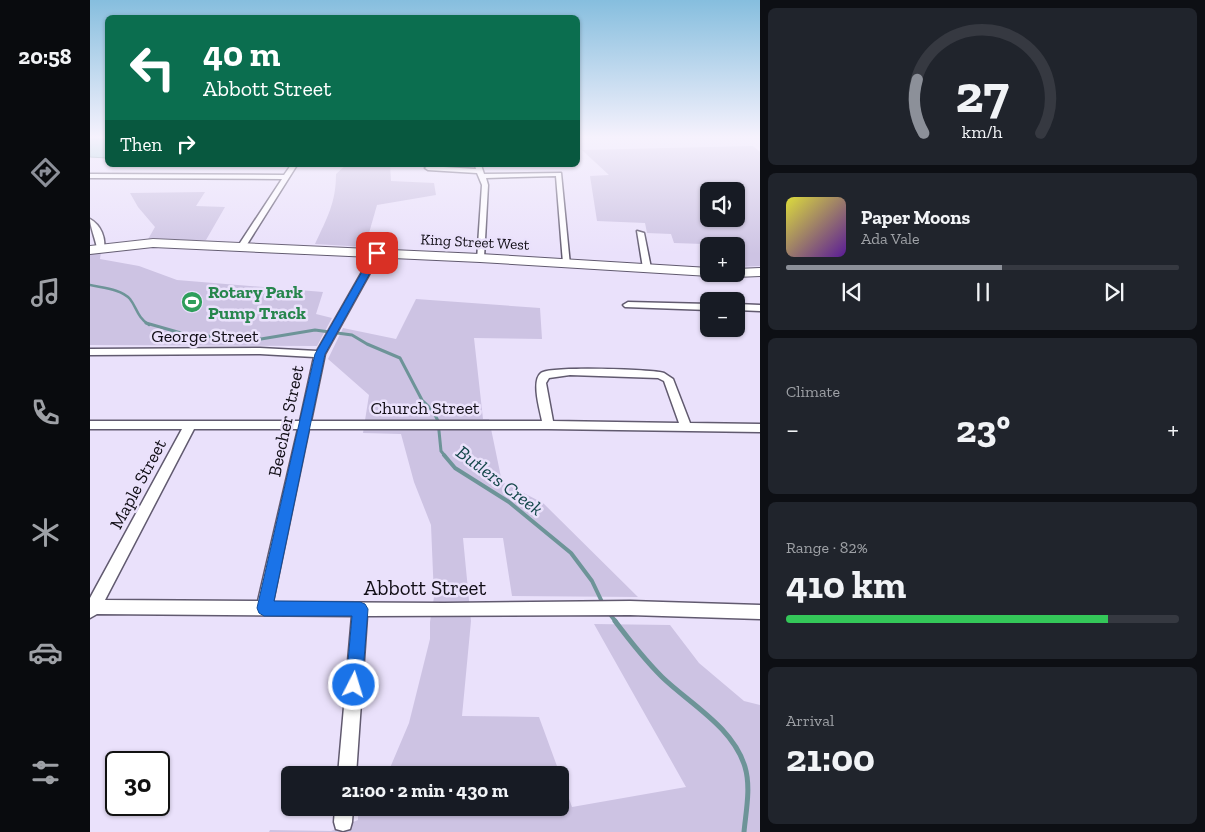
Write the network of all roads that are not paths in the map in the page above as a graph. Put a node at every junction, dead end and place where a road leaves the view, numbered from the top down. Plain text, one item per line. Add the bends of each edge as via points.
1 (90, 176) edge
2 (217, 176) joint
3 (481, 176) edge
4 (559, 176) edge
5 (286, 177) joint
6 (90, 221) edge
7 (640, 234) dead end
8 (242, 246) junction
9 (95, 249) edge
10 (377, 253) junction
11 (480, 258) junction
12 (567, 263) junction
13 (648, 268) junction
14 (700, 271) edge
15 (760, 272) edge
16 (745, 273) edge
17 (628, 305) dead end
18 (700, 307) edge
19 (745, 307) edge
20 (760, 308) edge
21 (90, 352) edge
22 (320, 354) junction
23 (90, 425) edge
24 (190, 425) junction
25 (548, 425) junction
26 (304, 426) junction
27 (686, 426) junction
28 (760, 428) edge
29 (264, 608) junction
30 (360, 609) junction
31 (91, 610) edge
32 (760, 612) edge
33 (348, 766) edge

1 - 2 street
2 - 5 street
3 - 11 street via 484,204
4 - 12 street
5 - 8 street
6 - 9 street via 98,231
7 - 13 street
8 - 9 main road, King Street West via 153,243
8 - 10 main road, King Street West
10 - 11 main road, King Street West
10 - 22 street, Beecher Street
11 - 12 main road, King Street West
12 - 13 main road, King Street West
13 - 14 main road, King Street West
15 - 16 main road
17 - 18 street
19 - 20 street
21 - 22 street, George Street
22 - 26 street, Beecher Street
23 - 24 street, Church Street
24 - 26 street, Church Street
24 - 31 street, Maple Street
25 - 26 street, Church Street
25 - 27 street, Church Street
25 - 27 street via 542,383 545,375 570,372 660,375 668,379
26 - 29 street, Beecher Street
27 - 28 street, Church Street
29 - 30 street, Abbott Street
29 - 31 street, Abbott Street
30 - 32 street, Abbott Street via 630,608
30 - 33 street

